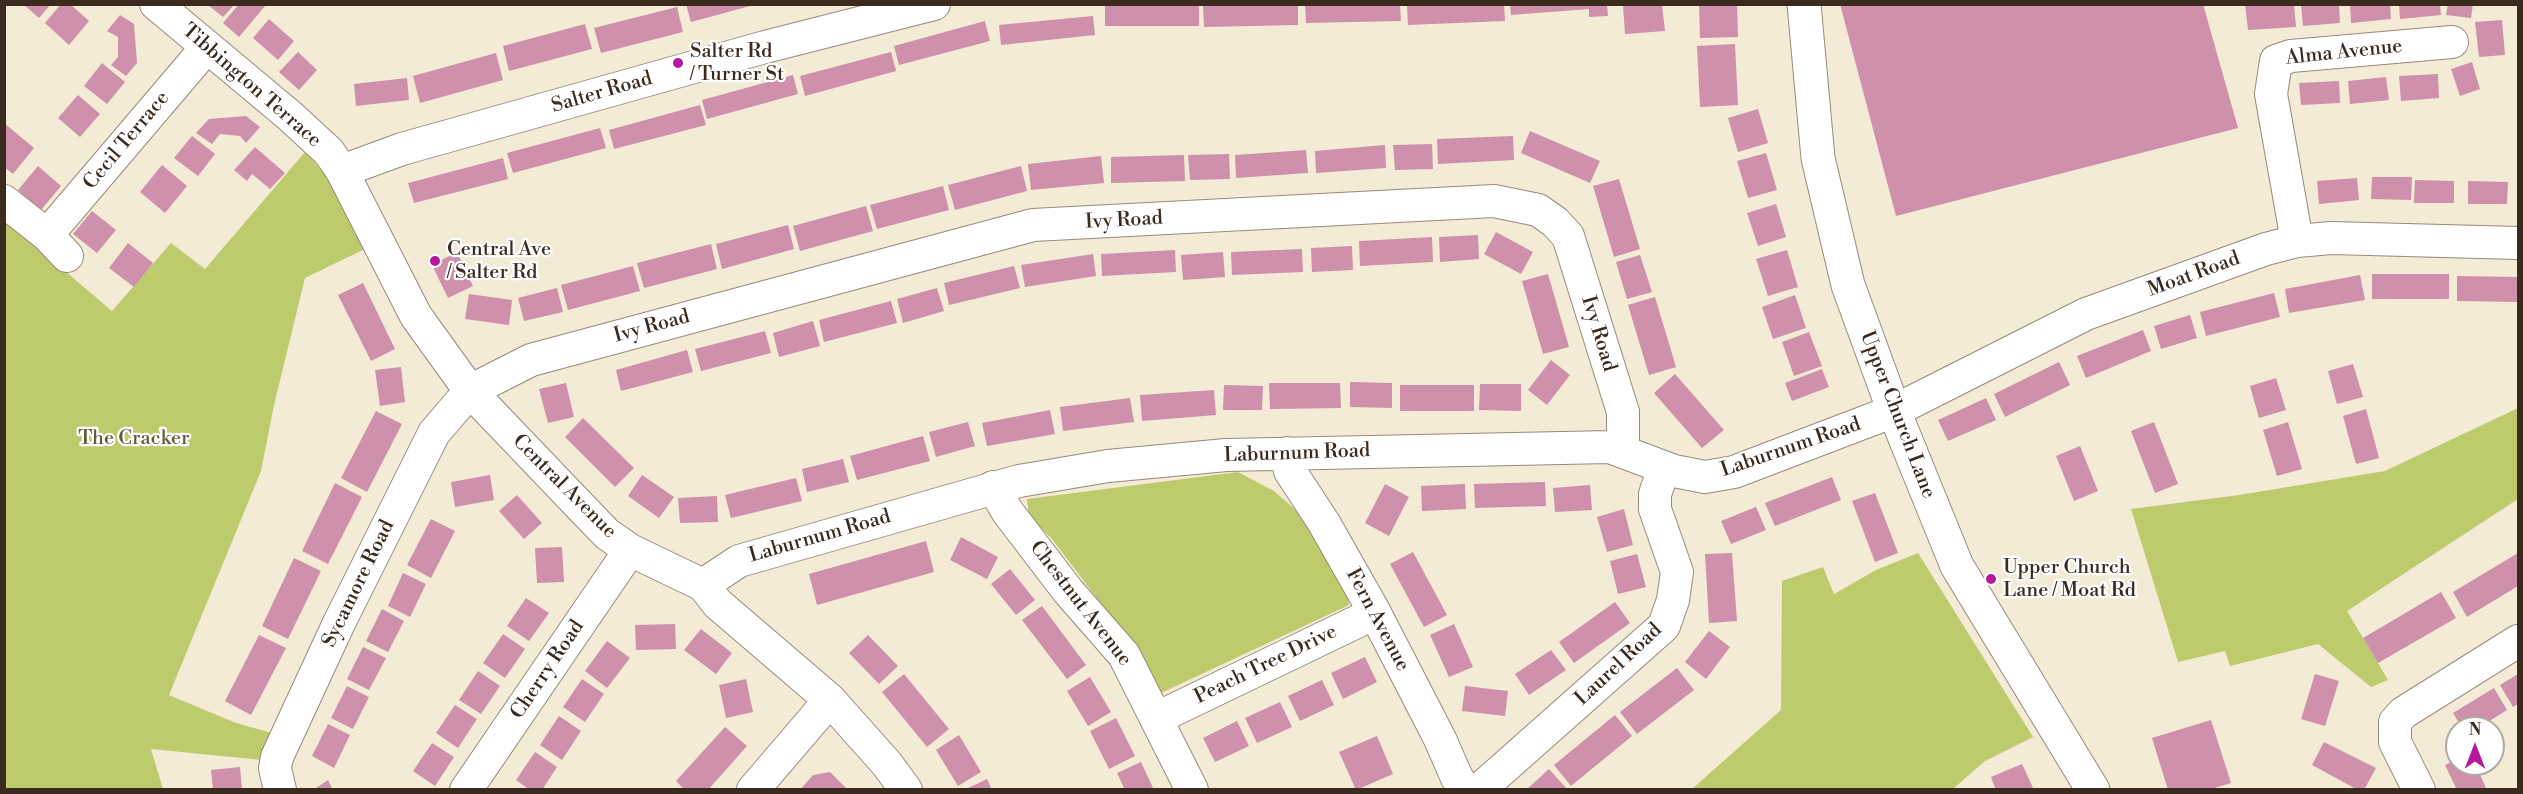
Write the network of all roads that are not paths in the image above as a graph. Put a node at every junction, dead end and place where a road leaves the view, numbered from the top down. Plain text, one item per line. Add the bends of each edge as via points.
1 (156, 4) edge
2 (934, 4) edge
3 (1804, 4) edge
4 (2452, 42) dead end
5 (207, 47) junction
6 (342, 171) junction
7 (4, 201) edge
8 (2298, 241) junction
9 (2518, 243) edge
10 (470, 391) junction
11 (1893, 411) junction
12 (1623, 452) junction
13 (1287, 453) junction
14 (1664, 468) junction
15 (993, 488) junction
16 (630, 550) junction
17 (703, 585) junction
18 (1375, 613) junction
19 (2518, 641) edge
20 (830, 700) junction
21 (1157, 718) junction
22 (280, 789) edge
23 (466, 789) edge
24 (753, 789) edge
25 (906, 789) edge
26 (1192, 789) edge
27 (1466, 789) edge
28 (1479, 789) edge
29 (2093, 789) edge
30 (2419, 789) edge

1 - 5 street, Tibbington Terrace
2 - 6 street, Salter Road via 402,149
3 - 11 main road, Upper Church Lane via 1818,158 1848,285
4 - 8 street, Alma Avenue via 2291,56 2276,61 2271,94
5 - 6 street, Tibbington Terrace via 290,116
5 - 7 street, Cecil Terrace via 57,246
6 - 10 street, Central Avenue via 416,316
8 - 9 street, Moat Road via 2331,238
8 - 11 street, Moat Road via 2086,314
10 - 12 street, Ivy Road via 531,360 1033,225 1494,201 1538,210 1568,236 1623,412
10 - 16 street, Central Avenue via 607,534
10 - 22 street, Sycamore Road via 434,433 339,623 277,757 275,768
11 - 14 street, Laburnum Road via 1734,472 1705,477
11 - 29 main road, Upper Church Lane via 1957,566
12 - 13 street, Laburnum Road via 1610,447
12 - 14 street, Laburnum Road
13 - 15 street, Laburnum Road via 1108,466
13 - 18 street, Fern Avenue via 1290,471
14 - 28 street, Laurel Road via 1654,494 1655,509 1677,572 1664,626
15 - 17 street, Laburnum Road via 739,561
15 - 21 street, Chestnut Avenue via 1068,591 1124,655
16 - 17 street, Central Avenue
16 - 23 street, Cherry Road
17 - 20 street, Central Avenue via 718,604
18 - 21 street, Peach Tree Drive
18 - 27 street, Fern Avenue
19 - 30 street via 2403,713 2395,722 2394,742
20 - 24 street
20 - 25 street, Central Avenue
21 - 26 street, Chestnut Avenue

